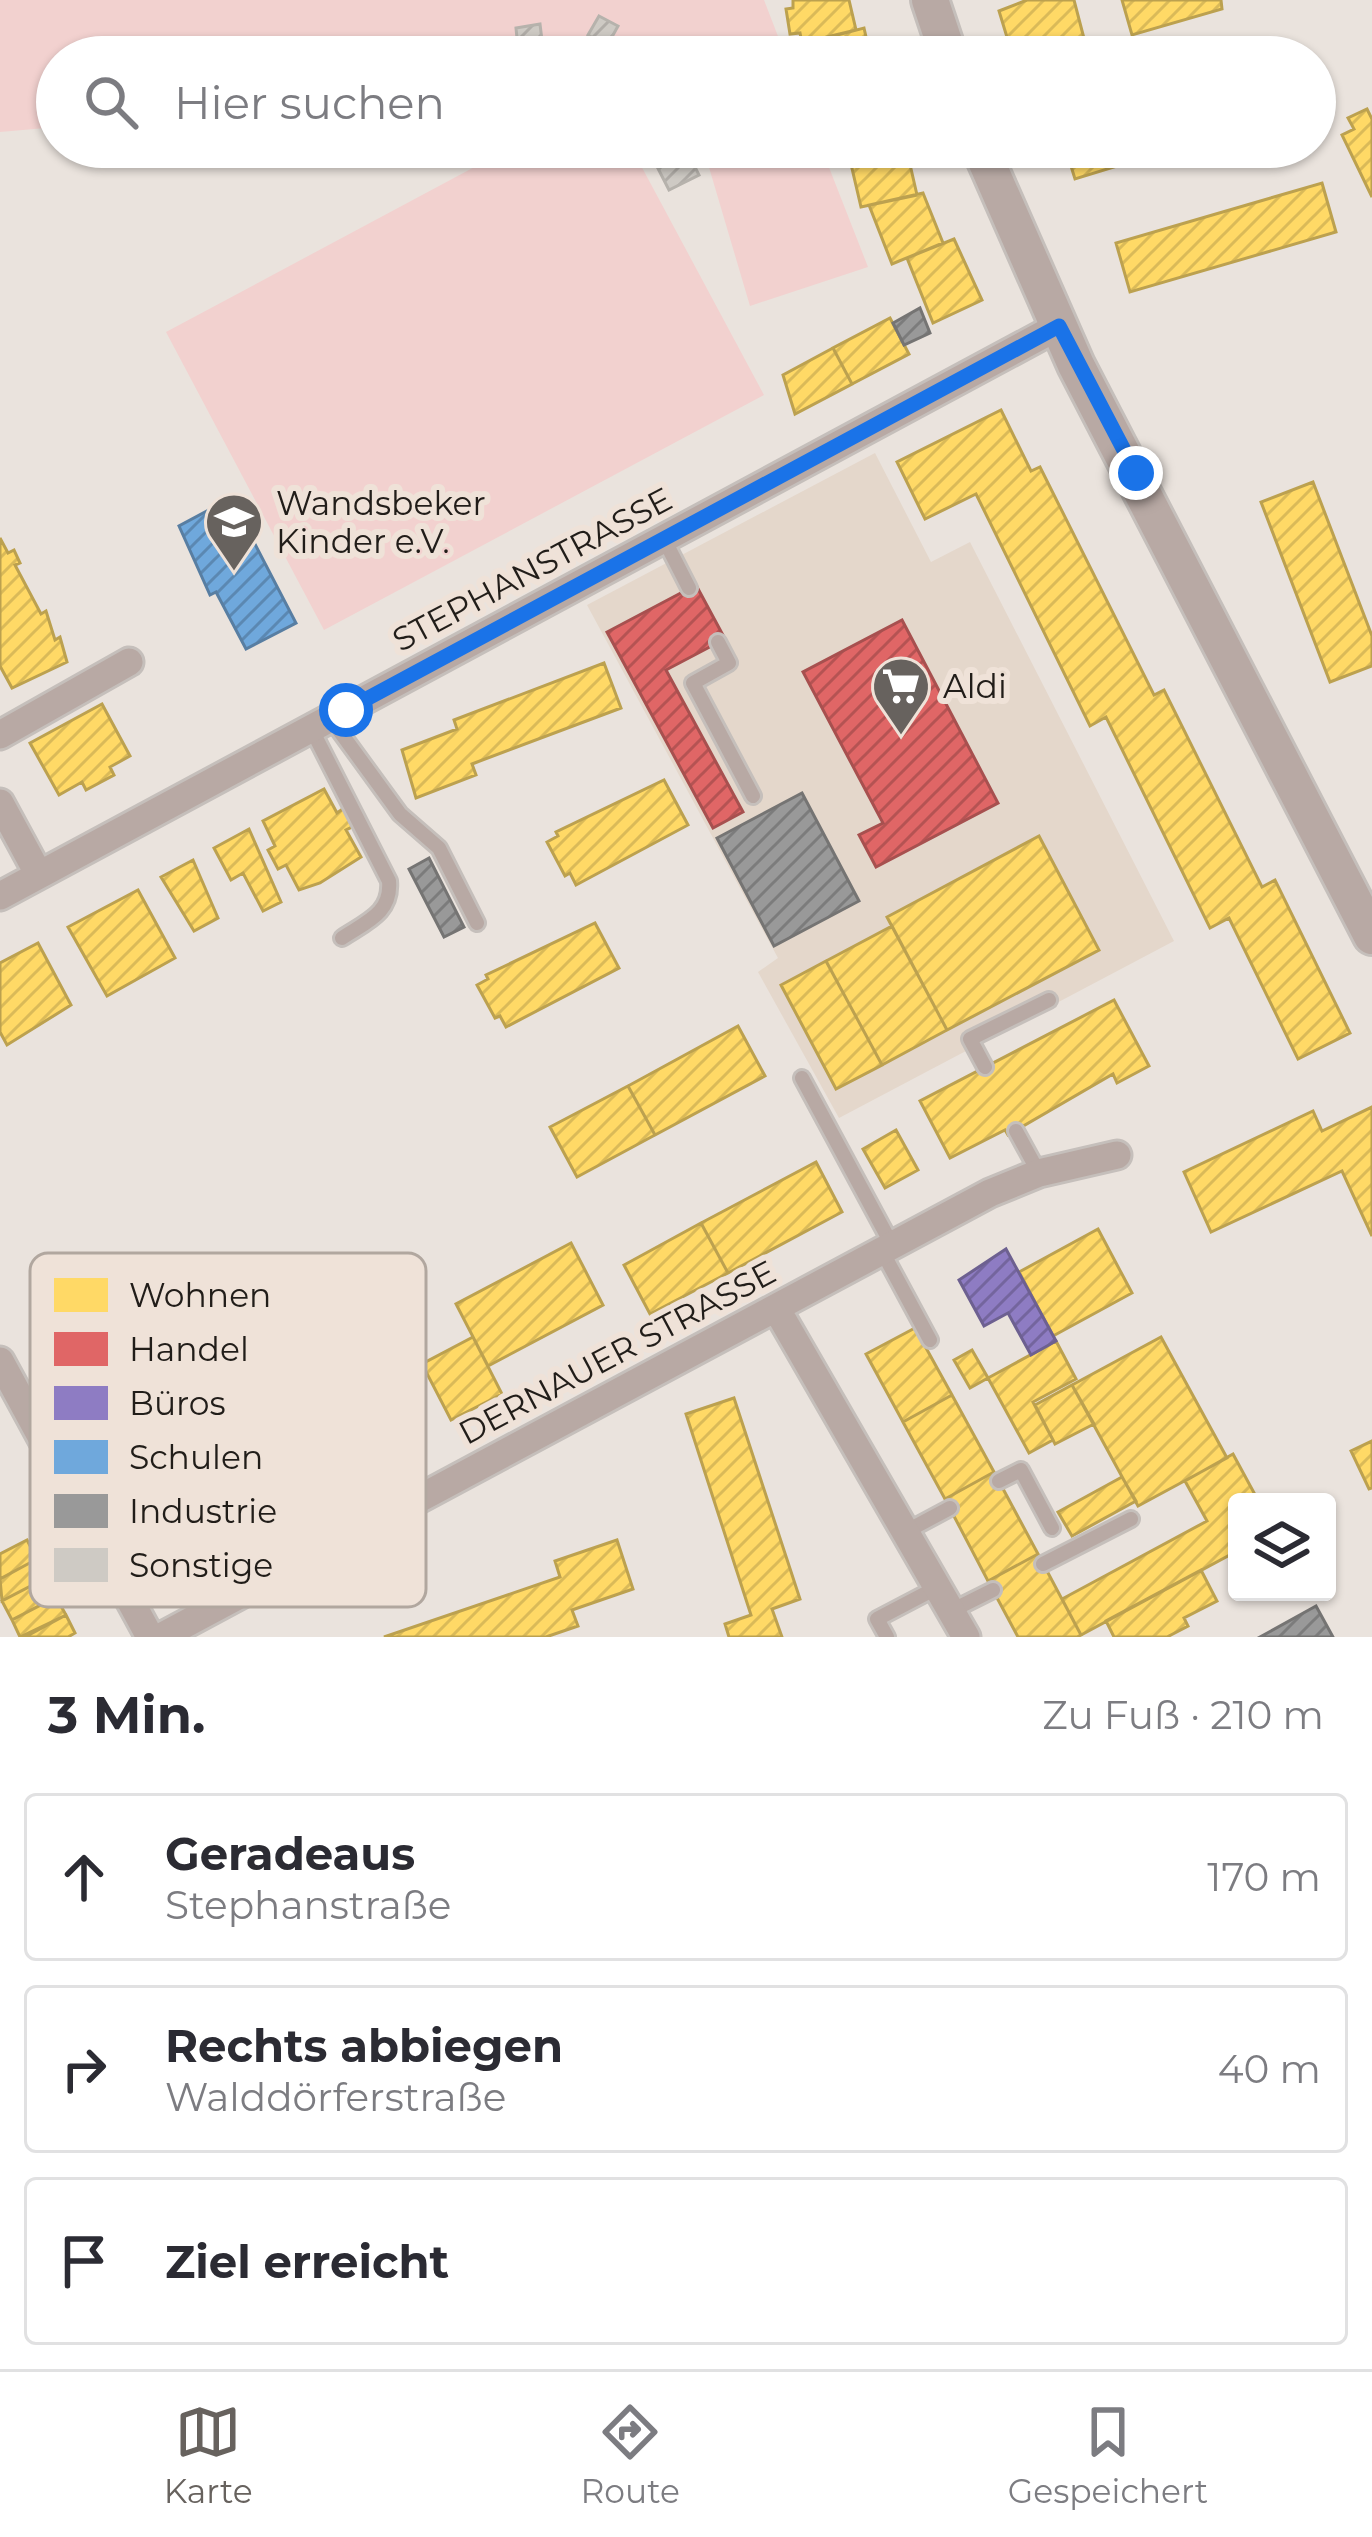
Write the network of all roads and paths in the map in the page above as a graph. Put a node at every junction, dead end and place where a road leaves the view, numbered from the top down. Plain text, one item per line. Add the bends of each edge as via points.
1 (930, 0) edge
2 (942, 36) edge
3 (989, 168) edge
4 (1059, 326) junction
5 (664, 539) junction
6 (689, 589) dead end
7 (718, 642) dead end
8 (129, 662) dead end
9 (320, 723) junction
10 (0, 735) edge
11 (753, 796) dead end
12 (0, 803) edge
13 (39, 875) junction
14 (0, 896) edge
15 (477, 923) dead end
16 (1372, 936) edge
17 (342, 938) dead end
18 (1049, 1000) dead end
19 (985, 1067) dead end
20 (802, 1078) dead end
21 (1016, 1131) dead end
22 (1117, 1155) dead end
23 (1039, 1173) junction
24 (887, 1248) junction
25 (776, 1308) junction
26 (931, 1340) dead end
27 (0, 1361) edge
28 (30, 1416) edge
29 (999, 1481) dead end
30 (426, 1502) edge
31 (950, 1508) dead end
32 (1131, 1519) dead end
33 (1052, 1528) dead end
34 (907, 1531) junction
35 (1043, 1564) dead end
36 (993, 1590) dead end
37 (944, 1599) junction
38 (134, 1607) edge
39 (236, 1607) edge
40 (196, 1629) edge
41 (150, 1637) edge
42 (161, 1637) edge
43 (887, 1637) edge
44 (966, 1637) edge

1 - 2 street
3 - 4 street
4 - 5 street, STEPHANSTRASSE
4 - 16 street
5 - 6 lane
5 - 9 street, STEPHANSTRASSE
7 - 11 lane via 729,664 693,683
8 - 10 street
9 - 13 street, STEPHANSTRASSE
9 - 15 lane via 439,848
9 - 17 lane via 389,881 382,911
12 - 13 street
13 - 14 street, STEPHANSTRASSE
18 - 19 lane via 970,1039
20 - 24 lane
21 - 23 lane
22 - 23 street, DERNAUER STRASSE
23 - 24 street, DERNAUER STRASSE
24 - 25 street, DERNAUER STRASSE
24 - 26 lane
25 - 30 street, DERNAUER STRASSE
25 - 34 street
27 - 28 street
29 - 33 lane via 1021,1470
31 - 34 lane
32 - 35 lane
34 - 37 street
36 - 37 lane
37 - 43 lane via 877,1619
37 - 44 street
38 - 41 street
39 - 40 street, DERNAUER STRASSE
40 - 42 street, DERNAUER STRASSE

